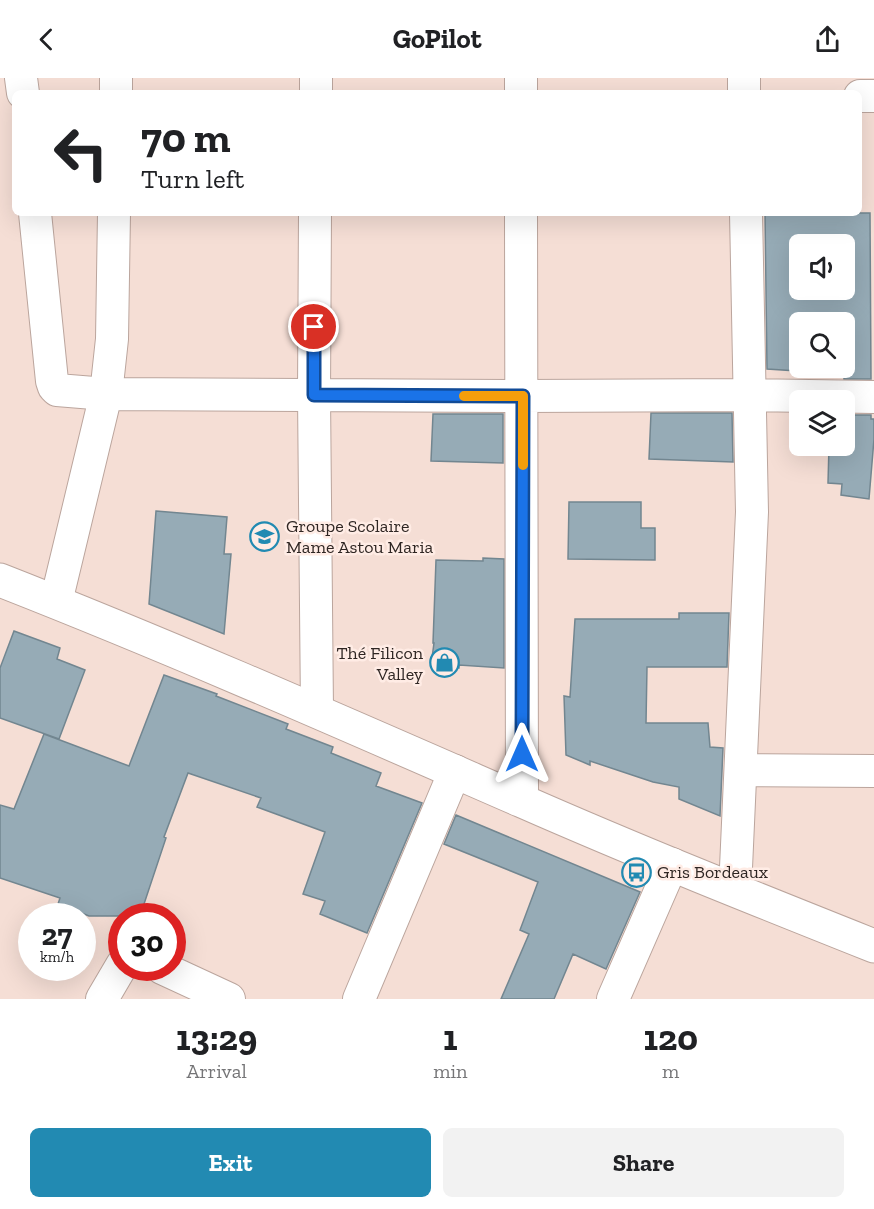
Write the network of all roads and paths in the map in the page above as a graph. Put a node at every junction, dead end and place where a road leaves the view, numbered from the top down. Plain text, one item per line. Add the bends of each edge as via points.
1 (35, 216) edge
2 (114, 216) edge
3 (315, 216) edge
4 (522, 216) edge
5 (747, 216) edge
6 (106, 394) junction
7 (314, 395) junction
8 (750, 395) junction
9 (523, 396) junction
10 (874, 397) edge
11 (0, 580) edge
12 (56, 602) junction
13 (317, 711) junction
14 (741, 770) junction
15 (455, 771) junction
16 (874, 771) edge
17 (522, 801) junction
18 (672, 864) junction
19 (735, 890) junction
20 (874, 946) edge
21 (186, 979) edge
22 (113, 981) edge
23 (102, 999) edge
24 (229, 999) edge
25 (359, 999) edge
26 (613, 999) edge

1 - 6 street via 54,387
2 - 6 street via 112,339
3 - 7 street
4 - 9 street
5 - 8 street
6 - 7 street
6 - 12 street
7 - 9 street
7 - 13 street
8 - 9 street
8 - 10 street
8 - 14 street via 752,512
9 - 17 street
11 - 12 street
12 - 13 street
13 - 15 street
14 - 16 street
14 - 19 street
15 - 17 street
15 - 25 street
17 - 18 street
18 - 19 street
18 - 26 street
19 - 20 street
21 - 24 street
22 - 23 street

